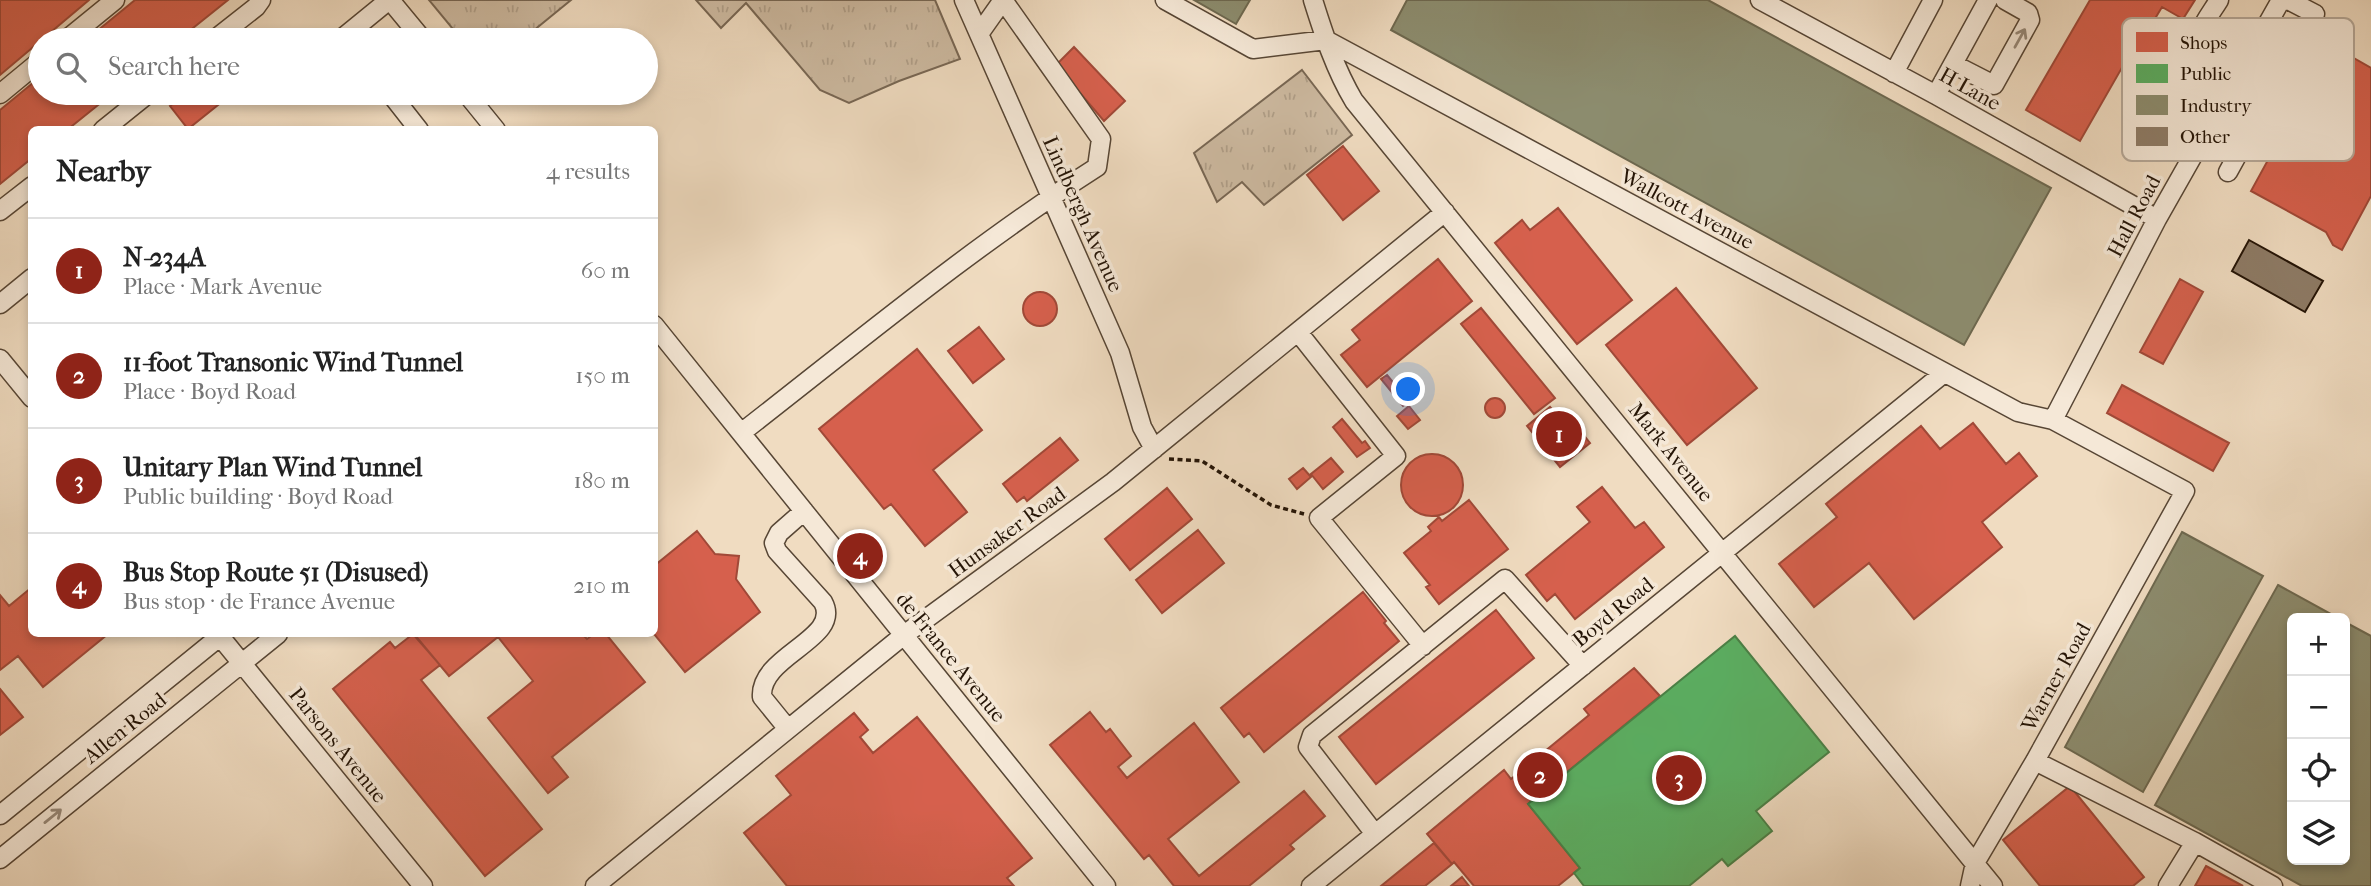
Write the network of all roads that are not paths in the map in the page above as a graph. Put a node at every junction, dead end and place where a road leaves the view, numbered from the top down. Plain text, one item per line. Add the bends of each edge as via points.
1 (115, 0) edge
2 (261, 0) edge
3 (390, 0) edge
4 (964, 0) edge
5 (1003, 0) edge
6 (1165, 0) edge
7 (1313, 0) edge
8 (1760, 0) edge
9 (1933, 0) edge
10 (1987, 0) edge
11 (2005, 0) edge
12 (2218, 0) edge
13 (2281, 0) edge
14 (2288, 0) edge
15 (2208, 18) edge
16 (2271, 18) edge
17 (2313, 18) edge
18 (81, 28) edge
19 (230, 28) edge
20 (355, 28) edge
21 (413, 28) edge
22 (979, 34) junction
23 (1326, 40) junction
24 (1953, 64) junction
25 (28, 71) edge
26 (1894, 73) junction
27 (0, 93) edge
28 (1936, 95) junction
29 (134, 105) edge
30 (399, 105) edge
31 (476, 105) edge
32 (108, 126) edge
33 (415, 126) edge
34 (493, 126) edge
35 (2190, 161) edge
36 (2234, 161) edge
37 (2228, 172) dead end
38 (28, 189) edge
39 (1051, 197) junction
40 (0, 211) edge
41 (1445, 212) junction
42 (2157, 219) junction
43 (28, 287) edge
44 (0, 304) edge
45 (658, 331) edge
46 (1298, 332) junction
47 (0, 359) edge
48 (1944, 373) junction
49 (28, 393) edge
50 (2053, 420) junction
51 (741, 433) junction
52 (1154, 449) junction
53 (2185, 491) joint
54 (804, 511) junction
55 (1723, 552) junction
56 (904, 635) junction
57 (216, 637) edge
58 (222, 637) edge
59 (274, 637) edge
60 (1423, 646) junction
61 (242, 663) junction
62 (1583, 666) junction
63 (788, 729) junction
64 (2035, 761) junction
65 (0, 815) edge
66 (1375, 834) junction
67 (2195, 842) junction
68 (0, 859) edge
69 (1975, 863) junction
70 (423, 886) edge
71 (595, 886) edge
72 (1106, 886) edge
73 (1311, 886) edge
74 (1970, 886) edge
75 (1993, 886) edge
76 (2168, 886) edge
77 (2273, 886) edge

1 - 18 street
2 - 19 street
3 - 20 street
3 - 21 street
4 - 22 street, Lindbergh Avenue
5 - 22 street
5 - 39 street via 1101,139 1097,167
6 - 23 street via 1253,49
7 - 23 street, Mark Avenue
8 - 26 street, H Lane
9 - 26 street
10 - 24 street
24 -> 11 street via 1994,85 2030,20 2028,13
12 - 15 street
13 - 16 street, Hall Road
14 - 17 street
22 - 39 street, Lindbergh Avenue
23 - 41 street, Mark Avenue via 1354,101
23 - 48 street, Wallcott Avenue
24 - 28 street
25 - 27 street
26 - 28 street, H Lane
28 - 42 street, H Lane
29 - 32 street
30 - 33 street
31 - 34 street
35 - 42 street, Hall Road
36 - 37 street
38 - 40 street
39 - 51 street via 941,276
39 - 52 street, Lindbergh Avenue via 1120,353 1142,426
41 - 46 street, Hunsaker Road
41 - 55 street, Mark Avenue
42 - 50 street, Hall Road
43 - 44 street
45 - 51 street, de France Avenue
46 - 52 street, Hunsaker Road
46 - 60 street via 1396,456 1319,518
47 - 49 street
48 - 50 street, Wallcott Avenue via 2018,412
48 - 55 street, Boyd Road
50 - 53 street, Wallcott Avenue
51 - 54 street, de France Avenue
52 - 56 street, Hunsaker Road
53 - 64 street, Warner Road
54 - 56 street, de France Avenue
54 - 63 street via 774,543 828,611 821,629 764,682 762,696
55 - 62 street, Boyd Road
55 - 69 street, Mark Avenue
56 - 63 street, Hunsaker Road
56 - 72 street, de France Avenue
57 - 65 street, Allen Road
58 - 61 street, Parsons Avenue
59 - 61 street, Allen Road
60 - 62 street via 1505,579
60 - 66 street via 1312,736 1308,747
68 -> 61 street, Allen Road
61 - 70 street, Parsons Avenue
62 - 66 street, Boyd Road
63 - 71 street, Hunsaker Road
64 - 67 street
64 - 69 street, Warner Road
66 - 73 street, Boyd Road
67 - 76 street
67 - 77 street
69 - 74 street, Warner Road
69 - 75 street, Mark Avenue

